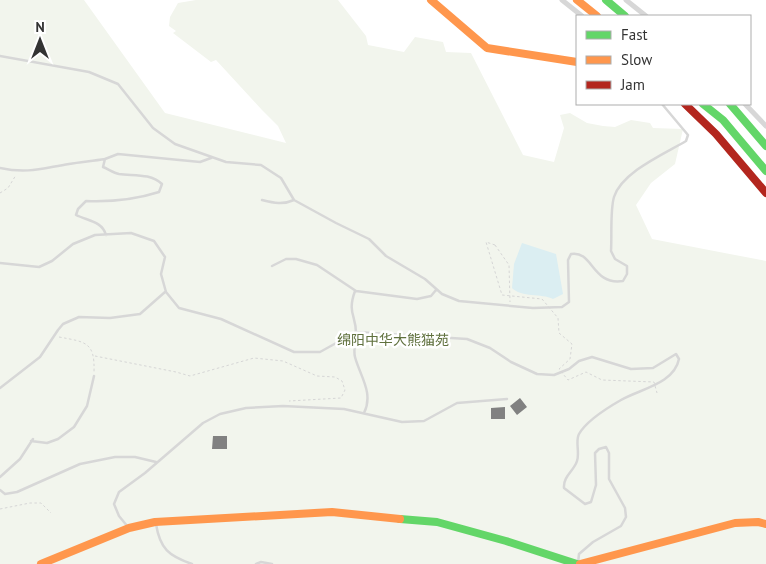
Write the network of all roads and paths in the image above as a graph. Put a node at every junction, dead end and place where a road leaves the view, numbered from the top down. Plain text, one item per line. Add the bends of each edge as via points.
1 (431, 0) edge
2 (562, 0) edge
3 (578, 0) edge
4 (606, 0) edge
5 (626, 0) edge
6 (581, 15) edge
7 (596, 15) edge
8 (624, 15) edge
9 (645, 15) edge
10 (0, 56) edge
11 (576, 62) edge
12 (663, 105) edge
13 (685, 105) edge
14 (704, 105) edge
15 (731, 105) edge
16 (746, 105) edge
17 (766, 126) edge
18 (766, 146) edge
19 (212, 157) junction
20 (105, 159) junction
21 (0, 168) edge
22 (766, 170) edge
23 (18, 172) junction
24 (766, 192) edge
25 (0, 193) edge
26 (262, 200) dead end
27 (294, 200) junction
28 (106, 235) junction
29 (0, 263) edge
30 (272, 266) dead end
31 (437, 289) junction
32 (356, 291) junction
33 (166, 292) junction
34 (510, 306) junction
35 (356, 332) junction
36 (54, 336) junction
37 (95, 356) junction
38 (94, 376) joint
39 (0, 388) edge
40 (657, 393) dead end
41 (507, 399) dead end
42 (283, 406) junction
43 (364, 413) junction
44 (156, 462) junction
45 (0, 477) edge
46 (0, 490) edge
47 (0, 509) edge
48 (51, 513) dead end
49 (155, 522) junction
50 (766, 524) edge
51 (129, 528) junction
52 (41, 564) edge
53 (192, 564) edge
54 (256, 564) edge
55 (272, 564) edge
56 (578, 564) edge

1 - 11 street via 488,48
2 - 6 street
3 - 7 street
4 - 8 street
5 - 9 street
10 - 19 lane via 88,72 118,84 153,128 175,144
12 - 34 lane via 688,134 686,141 634,172 619,186 614,199 611,251 615,259 627,266 623,281 605,279 583,256 570,254 569,302 562,307
13 - 24 street via 716,134
14 - 22 street via 723,120
15 - 18 street
16 - 17 street
19 - 20 lane via 200,162 118,154
19 - 27 lane via 226,162 261,165 281,178
20 - 23 lane
20 - 28 lane via 103,167 118,174 135,174 156,179 162,184 159,192 145,197 117,202 86,201 76,215 95,222 104,228
21 - 23 lane
23 - 25 path via 8,188
26 - 27 lane via 277,204
27 - 31 lane via 369,239 386,256
28 - 29 lane via 95,235 73,244 39,267
28 - 33 lane via 131,233 154,241 165,257 162,274
30 - 32 lane via 286,260 317,265
31 - 32 lane via 431,296 417,299
31 - 34 lane via 459,301
32 - 35 lane via 351,311
33 - 35 lane via 179,308 221,319 294,352 320,352
33 - 36 lane via 140,314 110,318 79,317 63,324
34 - 40 path, bridge via 509,264 495,245 486,242 502,295 542,299 558,318 559,333 572,344 570,359 559,369 568,380 586,372 602,380 654,382
35 - 43 lane via 355,356 368,393
35 - 56 lane via 467,339 537,374 554,375 592,357 631,369 653,368 676,354 678,365 668,376 622,399 589,422 578,435 577,461 564,481 564,488 585,504 591,502 596,484 595,453 606,447 609,479 626,508 626,517 621,526 579,554
36 - 37 path via 86,343
36 - 39 lane via 40,357
37 - 38 path
37 - 42 path via 190,376 254,358 264,359 283,361 317,376 335,377 342,381 345,390 341,398 292,400
38 - 45 lane via 86,406 74,427 47,443 32,440 20,459
41 - 43 lane via 457,403 424,421 402,422
42 - 43 lane via 344,408
42 - 44 lane via 246,408 220,414 203,422
44 - 46 lane via 115,457 80,464 17,492 5,494
44 - 51 lane via 118,492 114,504 118,516
47 - 48 path via 41,503
49 - 51 street
49 - 53 lane via 158,540 170,555
49 - 56 street via 332,512 437,522
50 - 56 street via 735,523
51 - 52 street
54 - 55 lane

